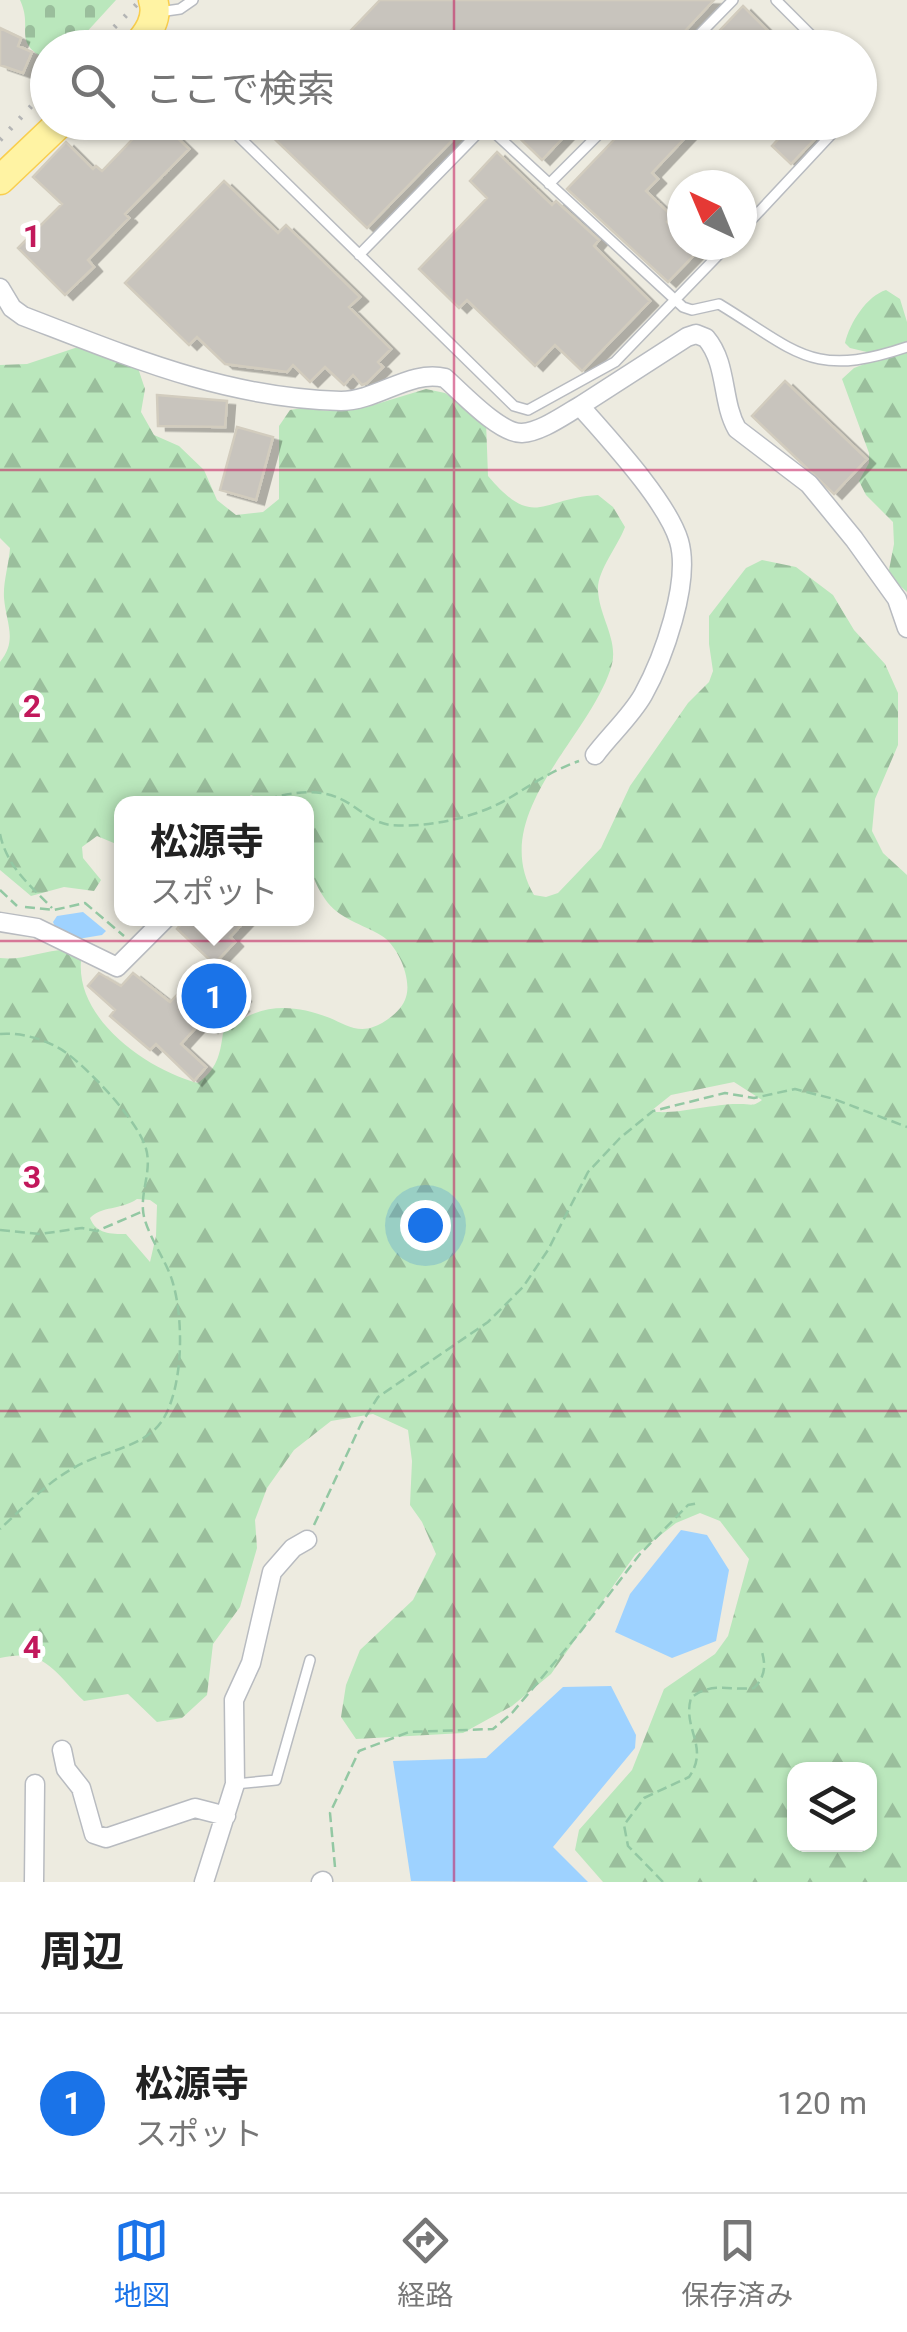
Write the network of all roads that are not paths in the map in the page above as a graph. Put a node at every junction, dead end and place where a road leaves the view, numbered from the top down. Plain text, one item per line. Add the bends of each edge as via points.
1 (193, 0) edge
2 (734, 0) edge
3 (776, 0) edge
4 (154, 5) edge
5 (146, 30) edge
6 (704, 30) edge
7 (806, 30) edge
8 (42, 140) edge
9 (242, 140) edge
10 (471, 140) edge
11 (502, 140) edge
12 (593, 140) edge
13 (825, 140) edge
14 (0, 180) edge
15 (550, 184) junction
16 (757, 214) edge
17 (359, 254) junction
18 (714, 260) edge
19 (0, 288) edge
20 (674, 301) junction
21 (907, 347) edge
22 (580, 406) junction
23 (907, 628) edge
24 (595, 755) road end
25 (0, 922) edge
26 (158, 926) edge
27 (306, 1540) road end
28 (310, 1660) dead end
29 (62, 1750) dead end
30 (34, 1784) dead end
31 (236, 1784) junction
32 (226, 1816) junction
33 (34, 1882) edge
34 (204, 1882) edge

1 - 4 lane via 180,9
2 - 6 lane
3 - 7 lane
4 - 5 main road
8 - 14 main road
9 - 17 lane
10 - 17 lane
11 - 15 lane
12 - 15 lane
13 - 16 lane
15 - 20 lane
17 - 20 lane via 514,406 528,410 615,362
18 - 20 lane
19 - 22 street via 23,316 185,378 230,388 343,401 437,376 502,427 524,433
20 - 21 lane via 692,310 720,304 826,362 860,362
22 - 23 street via 686,337 706,338 722,368 737,429 809,484 898,599
22 - 24 street via 658,504 680,542 682,563 678,603 646,688
25 - 26 street via 38,928 117,967
27 - 31 street via 272,1572 252,1663 234,1700
28 - 31 lane via 276,1780
29 - 32 street via 94,1834 106,1838 195,1808
30 - 33 street
31 - 32 street
32 - 34 street

